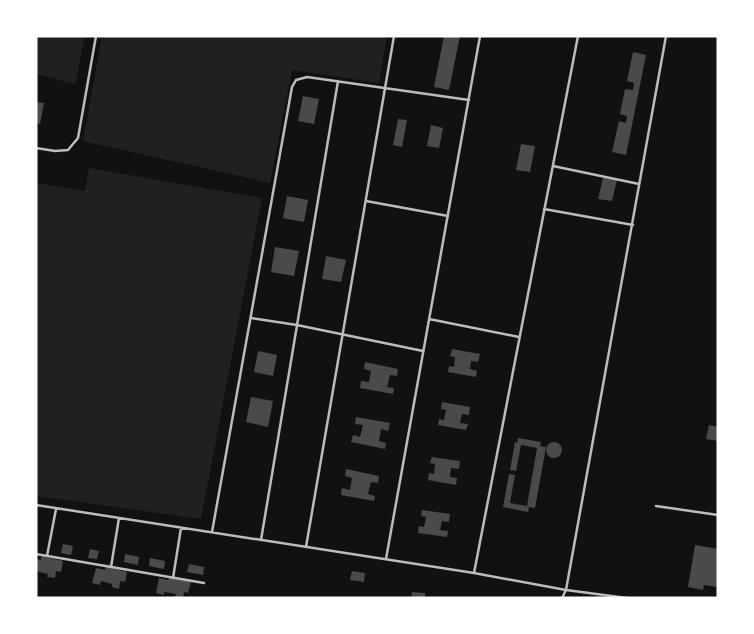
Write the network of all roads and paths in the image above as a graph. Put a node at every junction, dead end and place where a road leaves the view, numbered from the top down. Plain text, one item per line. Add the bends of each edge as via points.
1 (96, 36) edge
2 (394, 36) edge
3 (480, 36) edge
4 (578, 36) edge
5 (666, 36) edge
6 (338, 81) junction
7 (386, 86) junction
8 (469, 100) junction
9 (36, 148) edge
10 (552, 166) junction
11 (640, 184) junction
12 (366, 201) junction
13 (544, 209) junction
14 (448, 216) junction
15 (632, 225) junction
16 (250, 318) junction
17 (429, 319) junction
18 (297, 325) junction
19 (343, 334) junction
20 (519, 337) junction
21 (424, 351) junction
22 (36, 506) edge
23 (656, 506) dead end
24 (56, 508) junction
25 (718, 515) edge
26 (120, 518) junction
27 (181, 528) junction
28 (212, 532) junction
29 (261, 540) junction
30 (306, 547) junction
31 (36, 554) edge
32 (47, 556) junction
33 (386, 559) junction
34 (111, 568) junction
35 (474, 573) junction
36 (173, 578) junction
37 (204, 583) dead end
38 (566, 590) junction
39 (562, 598) edge
40 (627, 598) edge

1 - 9 lane via 78,138 68,150 55,152
2 - 7 lane
3 - 8 lane
4 - 10 lane
5 - 11 lane
6 - 7 lane
6 - 16 lane via 307,77 296,80 292,86
6 - 18 lane
7 - 8 lane
7 - 12 lane
8 - 14 lane
10 - 11 lane
10 - 13 lane
11 - 15 lane
12 - 14 lane
12 - 19 lane
13 - 15 lane
13 - 20 lane
14 - 17 lane
15 - 38 lane
16 - 18 lane
16 - 28 lane
17 - 20 lane
17 - 21 lane
18 - 19 lane
18 - 29 lane
19 - 21 lane
19 - 30 lane
20 - 35 lane
21 - 33 lane
22 - 24 lane
23 - 25 lane
24 - 26 lane
24 - 32 lane
26 - 27 lane
26 - 34 lane
27 - 28 lane
27 - 36 lane
28 - 29 lane
29 - 30 lane
30 - 33 lane
31 - 32 lane
32 - 34 lane
33 - 35 lane
34 - 36 lane
35 - 38 lane
36 - 37 lane
38 - 39 lane
38 - 40 lane

